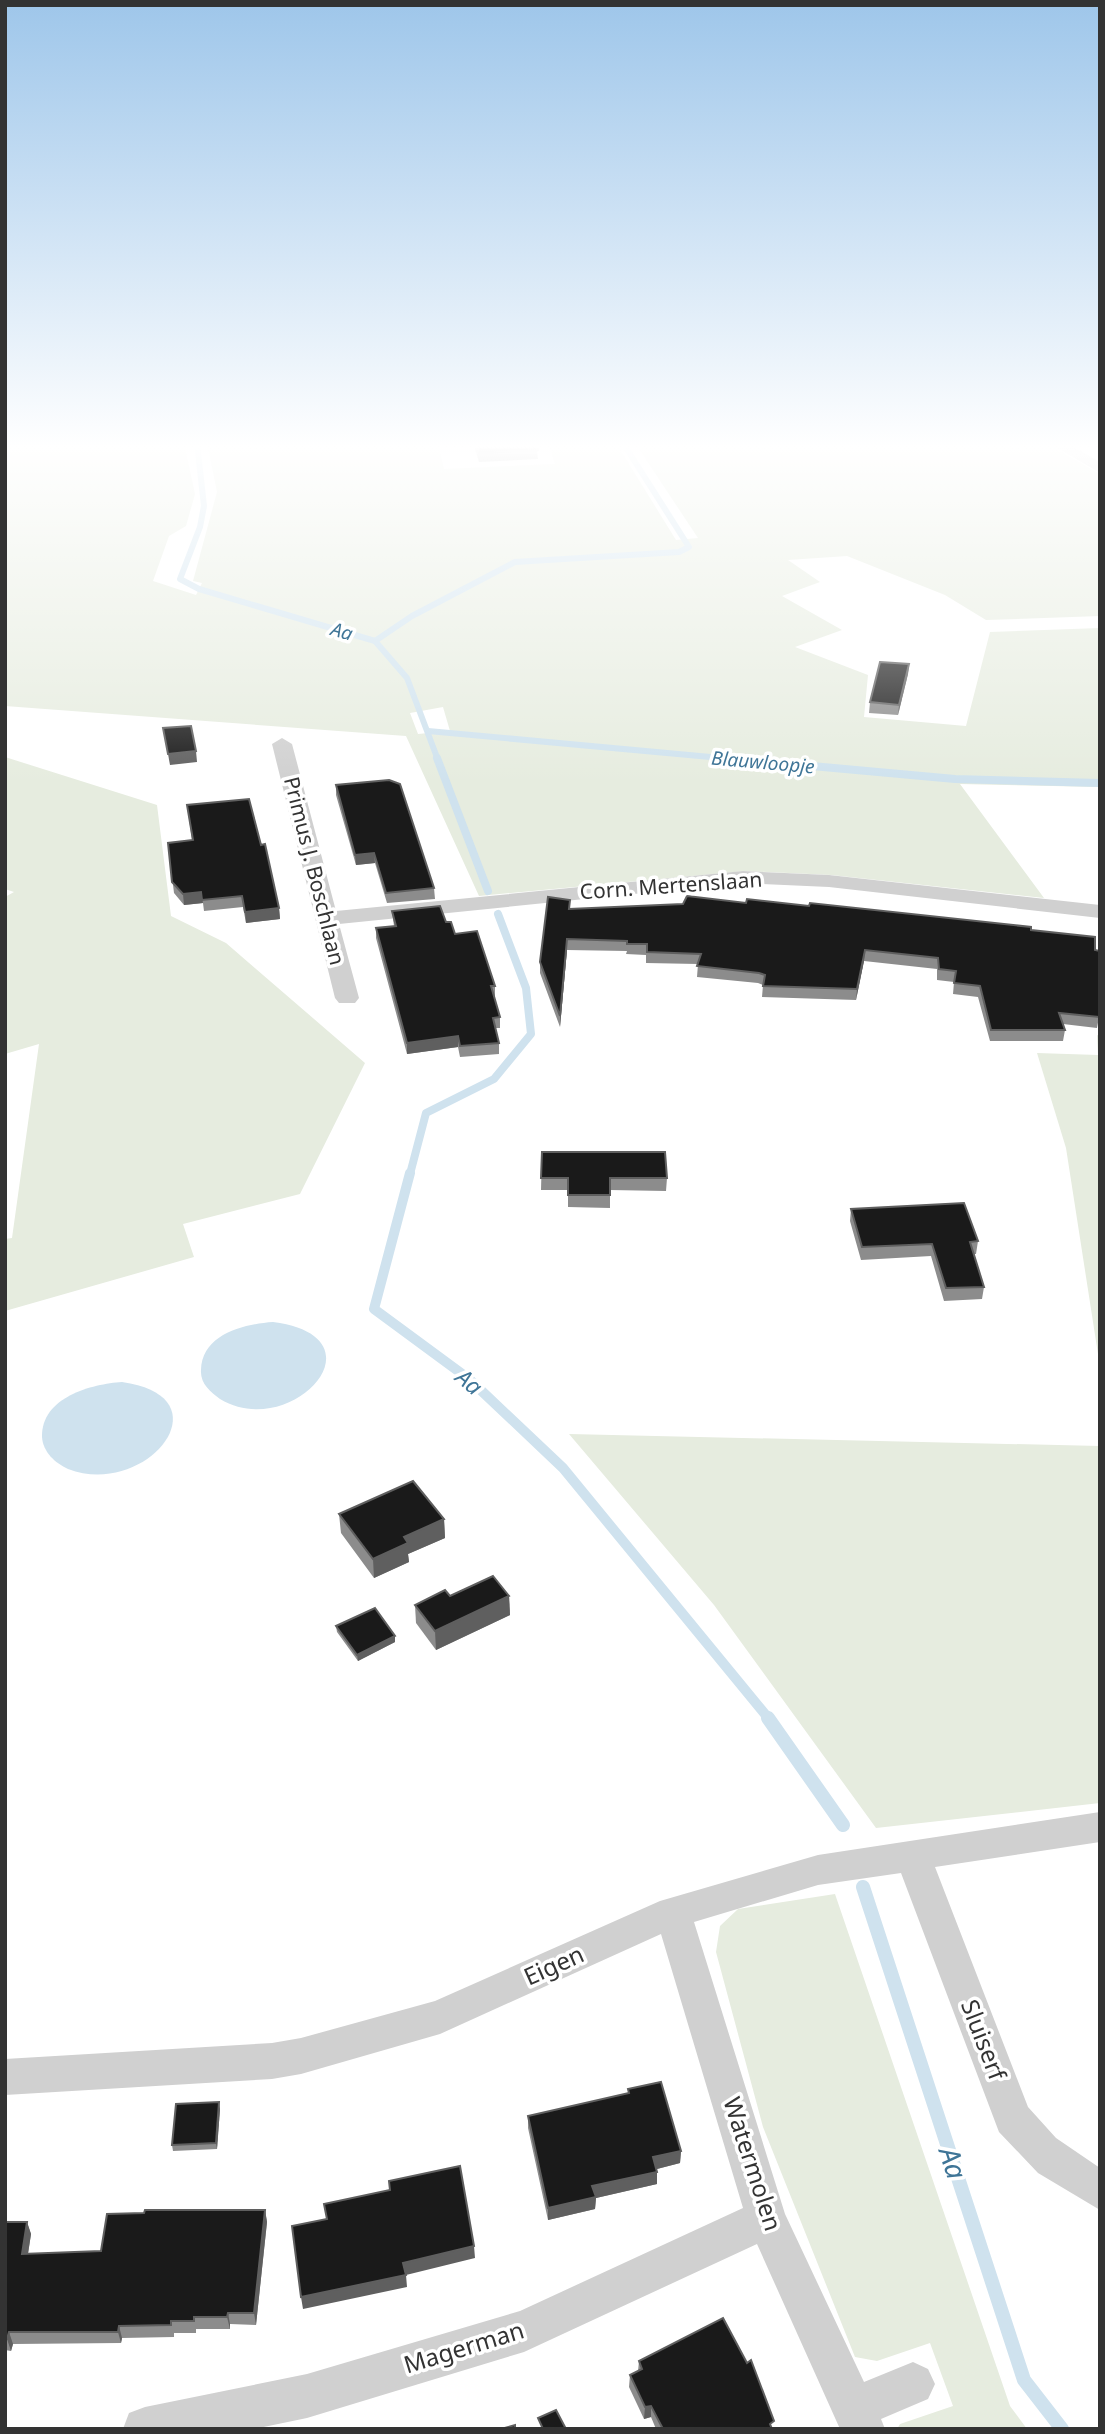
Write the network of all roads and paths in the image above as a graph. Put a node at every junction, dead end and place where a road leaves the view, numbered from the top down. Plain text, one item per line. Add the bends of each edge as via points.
1 (282, 744) dead end
2 (1100, 912) edge
3 (326, 919) junction
4 (347, 998) dead end
5 (1100, 1828) edge
6 (900, 1857) junction
7 (673, 1912) junction
8 (5, 2077) edge
9 (1100, 2190) edge
10 (766, 2218) junction
11 (913, 2384) dead end
12 (858, 2418) edge
13 (145, 2429) edge

1 - 3 street, Primus J. Boschlaan
2 - 3 street, Corn. Mertenslaan via 829,881 743,877
3 - 4 street, Primus J. Boschlaan
5 - 6 street, Eigen
6 - 7 street, Eigen via 818,1870
6 - 9 street, Sluiserf via 1013,2119 1027,2141 1050,2161
7 - 8 street, Eigen via 440,2017 301,2056
7 - 10 street, Watermolen
10 - 12 street, Watermolen
10 - 13 street, Magerman via 524,2331 307,2396
11 - 12 street, Watermolen

